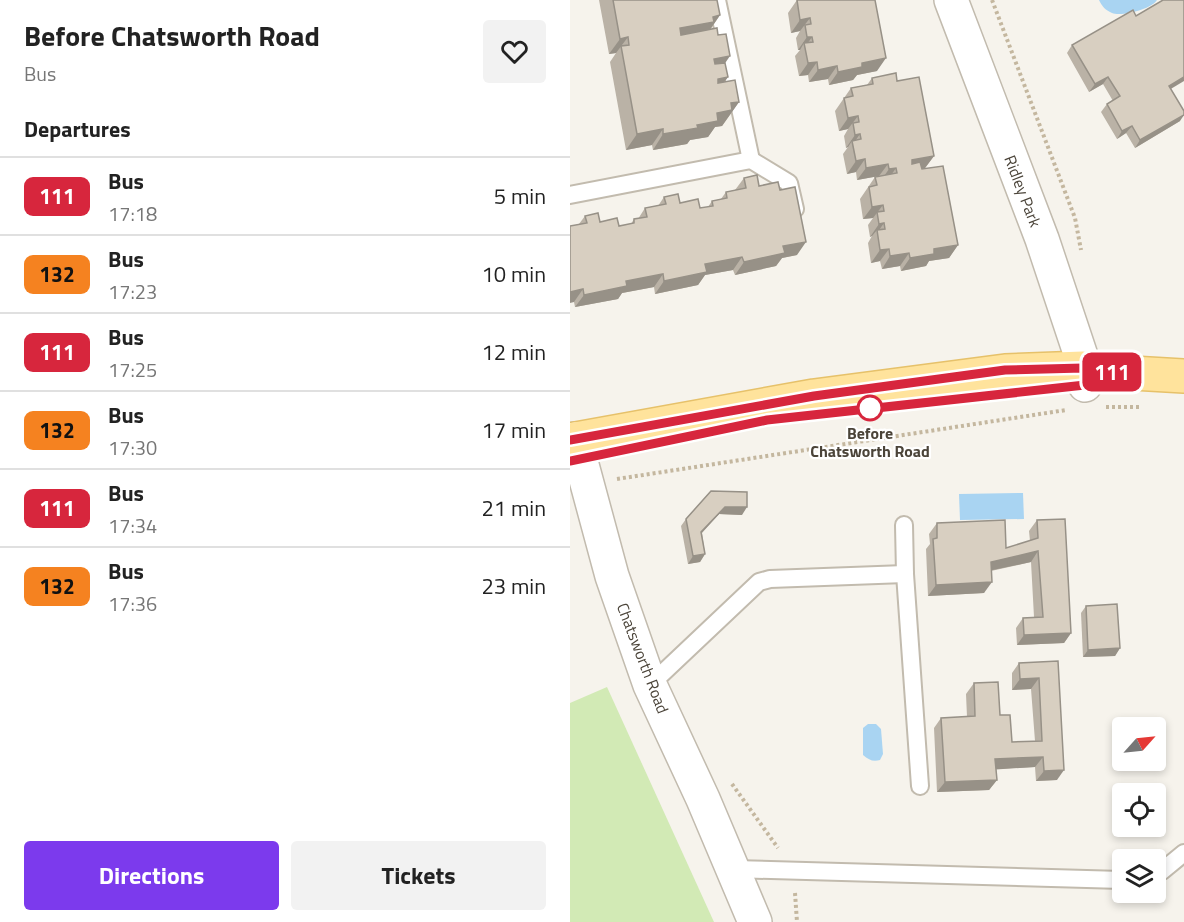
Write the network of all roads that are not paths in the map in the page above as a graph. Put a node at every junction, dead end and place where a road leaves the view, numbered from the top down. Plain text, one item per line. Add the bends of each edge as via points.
1 (717, 0) edge
2 (951, 0) edge
3 (751, 160) junction
4 (570, 195) edge
5 (799, 224) edge
6 (1184, 376) edge
7 (1091, 388) junction
8 (574, 450) edge
9 (904, 525) dead end
10 (905, 574) junction
11 (650, 685) junction
12 (920, 786) dead end
13 (1184, 853) edge
14 (1166, 868) edge
15 (733, 869) junction
16 (1112, 880) edge
17 (755, 922) edge

1 - 3 lane
2 - 7 street, Ridley Park via 1042,239
3 - 4 lane
3 - 5 lane via 789,183
6 - 7 main road
7 - 8 main road via 1005,370 814,396
8 - 11 street, Chatsworth Road
9 - 10 lane
10 - 11 lane via 759,582
10 - 12 lane
11 - 15 street, Chatsworth Road
13 - 14 lane
15 - 16 lane
15 - 17 street, Chatsworth Road

